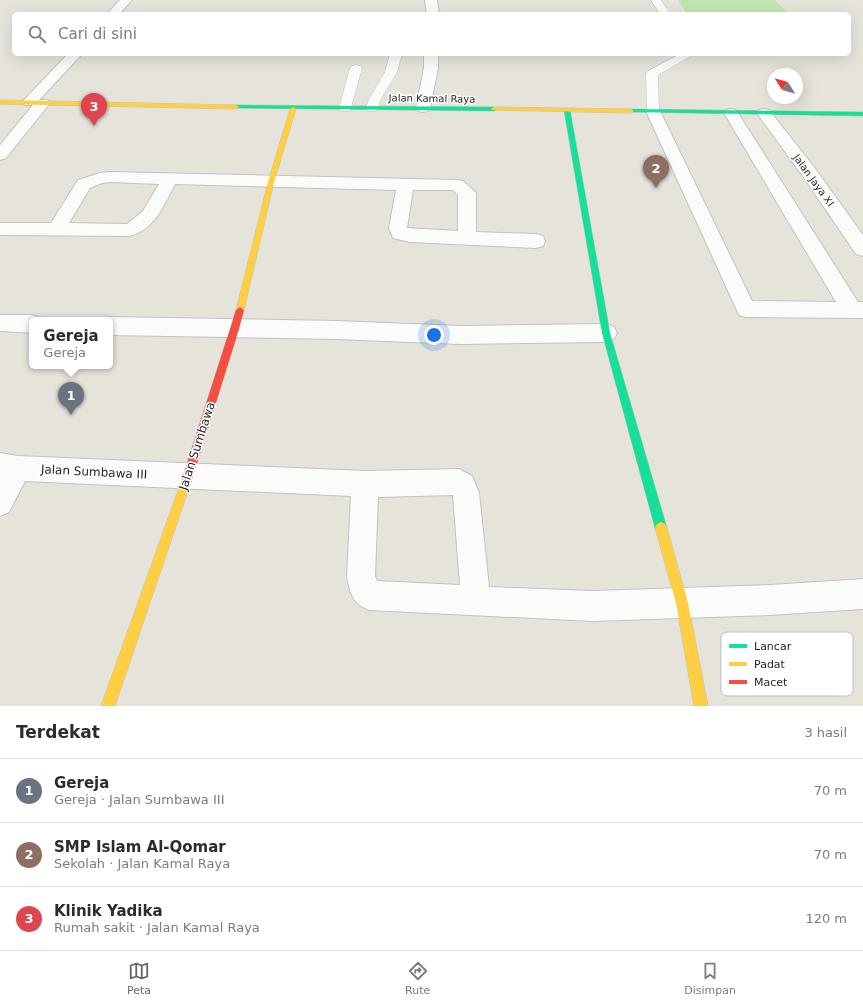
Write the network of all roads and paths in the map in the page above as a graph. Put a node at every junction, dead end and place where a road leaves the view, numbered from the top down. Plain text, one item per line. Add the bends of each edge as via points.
1 (126, 0) edge
2 (431, 0) edge
3 (656, 0) edge
4 (115, 12) edge
5 (433, 12) edge
6 (663, 12) edge
7 (73, 56) edge
8 (395, 56) edge
9 (431, 56) edge
10 (684, 56) edge
11 (356, 68) dead end
12 (0, 102) edge
13 (36, 102) junction
14 (293, 108) junction
15 (344, 108) junction
16 (372, 108) junction
17 (423, 108) junction
18 (567, 110) junction
19 (652, 111) junction
20 (731, 113) junction
21 (764, 113) junction
22 (863, 114) edge
23 (6, 141) edge
24 (0, 155) edge
25 (169, 180) junction
26 (271, 182) junction
27 (405, 185) junction
28 (57, 228) junction
29 (0, 229) edge
30 (467, 238) junction
31 (536, 241) dead end
32 (863, 249) edge
33 (858, 310) edge
34 (0, 323) edge
35 (29, 324) edge
36 (113, 326) edge
37 (235, 329) junction
38 (606, 333) junction
39 (9, 467) edge
40 (188, 476) junction
41 (364, 484) junction
42 (0, 503) edge
43 (863, 594) edge
44 (476, 600) junction
45 (682, 603) junction
46 (108, 706) edge
47 (701, 706) edge

1 - 4 street
2 - 5 street
3 - 6 lane
7 - 13 street
8 - 16 lane via 391,72
9 - 17 street
10 - 19 lane via 652,74
11 - 15 lane
12 - 13 street, Jalan Kamal Raya
13 - 14 street, Jalan Kamal Raya
13 - 23 street
14 - 15 street, Jalan Kamal Raya
14 - 26 street, Jalan Sumbawa
15 - 16 street, Jalan Kamal Raya
16 - 17 street, Jalan Kamal Raya
17 - 18 street, Jalan Kamal Raya
18 - 19 street, Jalan Kamal Raya
18 - 38 street
19 - 20 street, Jalan Kamal Raya
19 - 33 street via 746,309
20 - 21 street, Jalan Kamal Raya
20 - 33 street
21 - 22 street, Jalan Kamal Raya
21 - 32 street, Jalan Jaya XI
23 - 24 street
25 - 26 street
25 - 28 street via 110,177 93,180 84,184
25 - 28 street via 149,217 130,230
26 - 27 street
26 - 37 street, Jalan Sumbawa
27 - 30 street via 457,185 464,190 467,193
27 - 30 street via 398,228 400,233
28 - 29 street
30 - 31 street
34 - 35 street
36 - 37 street
37 - 38 street via 460,335
37 - 40 street, Jalan Sumbawa
38 - 45 street
39 - 40 street, Jalan Sumbawa III
39 - 42 street
40 - 41 street, Jalan Sumbawa III
40 - 46 street, Jalan Sumbawa
41 - 44 street, Jalan Sumbawa III via 459,482 463,485 470,517
41 - 44 street via 361,576 363,587 369,595
43 - 45 street
44 - 45 street via 592,606
45 - 47 street

